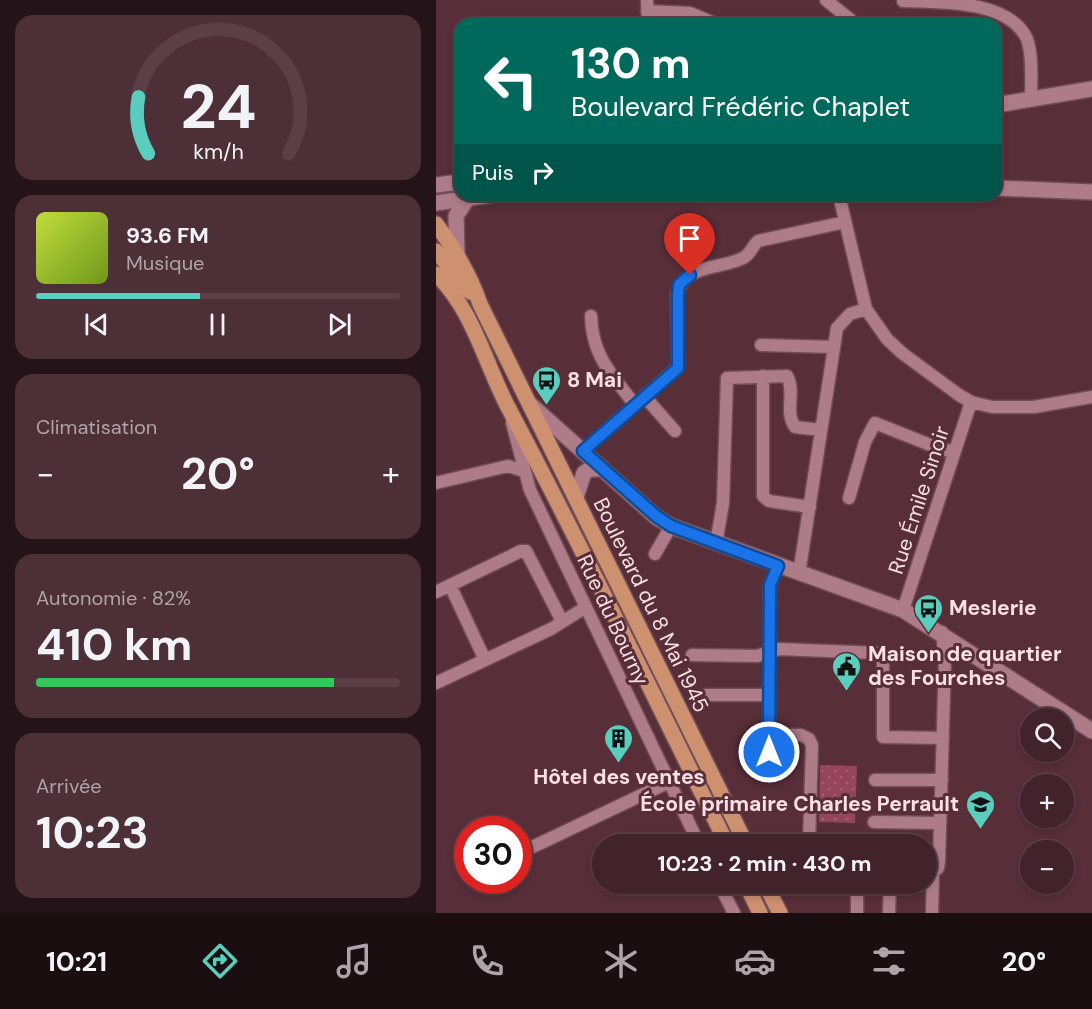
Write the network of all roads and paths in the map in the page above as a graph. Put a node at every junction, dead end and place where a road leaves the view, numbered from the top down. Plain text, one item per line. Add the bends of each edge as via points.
1 (826, 0) edge
2 (903, 2) dead end
3 (647, 5) edge
4 (702, 18) edge
5 (848, 18) edge
6 (1092, 89) edge
7 (1031, 100) junction
8 (1002, 104) edge
9 (454, 183) edge
10 (436, 185) edge
11 (1002, 188) edge
12 (1092, 192) edge
13 (454, 201) edge
14 (466, 201) edge
15 (840, 201) edge
16 (436, 203) edge
17 (845, 222) junction
18 (436, 224) edge
19 (436, 251) edge
20 (457, 253) junction
21 (436, 274) edge
22 (480, 304) junction
23 (866, 309) junction
24 (591, 316) dead end
25 (761, 345) dead end
26 (833, 347) junction
27 (763, 376) junction
28 (645, 397) junction
29 (1092, 397) edge
30 (971, 402) junction
31 (531, 405) junction
32 (635, 405) junction
33 (508, 407) junction
34 (821, 430) junction
35 (675, 431) dead end
36 (518, 446) junction
37 (583, 451) junction
38 (955, 452) junction
39 (495, 469) junction
40 (602, 469) junction
41 (524, 471) junction
42 (436, 483) edge
43 (576, 497) junction
44 (849, 498) dead end
45 (810, 507) junction
46 (671, 526) junction
47 (716, 544) junction
48 (655, 554) dead end
49 (778, 566) junction
50 (799, 573) junction
51 (450, 585) junction
52 (436, 592) edge
53 (586, 607) junction
54 (903, 609) junction
55 (562, 621) junction
56 (942, 632) junction
57 (960, 645) junction
58 (768, 653) junction
59 (692, 655) dead end
60 (485, 660) junction
61 (945, 660) junction
62 (436, 683) edge
63 (706, 695) dead end
64 (769, 695) junction
65 (1092, 731) edge
66 (769, 735) junction
67 (943, 738) junction
68 (769, 770) dead end
69 (875, 780) dead end
70 (942, 780) junction
71 (667, 783) junction
72 (874, 822) dead end
73 (939, 823) junction
74 (694, 834) edge
75 (722, 834) edge
76 (741, 834) edge
77 (809, 834) edge
78 (937, 834) edge
79 (532, 847) edge
80 (724, 894) edge
81 (751, 894) edge
82 (770, 894) edge
83 (857, 894) edge
84 (890, 894) edge
85 (932, 894) edge
86 (734, 913) edge
87 (760, 913) edge
88 (780, 913) edge
89 (857, 913) edge
90 (889, 913) edge
91 (932, 913) edge

1 - 5 street
2 - 7 street via 974,5 1013,20 1027,39
3 - 4 street
6 - 7 street
7 - 8 street
9 - 10 street
11 - 12 street
13 - 16 street
14 - 20 street via 455,223
15 - 17 street
17 - 23 street
17 - 28 street via 758,240 749,255 740,260 702,268 690,275 679,285 678,368
18 - 20 main road, Boulevard du 8 Mai 1945
19 - 22 main road
20 - 22 main road, Boulevard du 8 Mai 1945
21 - 33 main road, Boulevard du 8 Mai 1945 via 464,310
22 - 31 main road, Boulevard du 8 Mai 1945
23 - 26 street via 844,319 837,328
23 - 30 street via 902,353
24 - 32 street via 591,335 600,359
25 - 26 street
26 - 34 street
27 - 34 street via 787,376 791,382 790,420 795,427
27 - 45 street via 763,496 769,501
27 - 47 street via 736,376 727,378 725,384 723,502
28 - 32 street
28 - 35 street
29 - 30 street via 1012,409
30 - 38 street, Rue Émile Sinoir
31 - 37 street
31 - 43 main road, Boulevard du 8 Mai 1945
32 - 37 street
33 - 36 street, Rue du Bourny
33 - 75 main road, Boulevard du 8 Mai 1945 via 548,480
34 - 45 street
36 - 39 street
36 - 41 street, Rue du Bourny
37 - 40 street
38 - 44 street via 875,423 865,442
38 - 54 street, Rue Émile Sinoir
39 - 41 street via 508,466
39 - 42 street
40 - 43 street via 584,473
40 - 46 street
41 - 53 street, Rue du Bourny
43 - 76 main road, Boulevard du 8 Mai 1945
45 - 50 street
46 - 47 street
46 - 48 street
47 - 49 street
49 - 50 street
49 - 58 street via 770,585
50 - 54 street
51 - 52 street
51 - 55 street via 526,552
51 - 60 street
53 - 55 street
53 - 71 street, Rue du Bourny
54 - 56 street
55 - 60 street
56 - 57 street
56 - 61 street
57 - 61 street
57 - 65 street
58 - 59 street
58 - 64 street
58 - 67 street via 779,649 878,653 883,656 883,737
60 - 62 street
61 - 67 street
63 - 64 street
64 - 66 street
66 - 68 street
66 - 77 street via 801,735 812,745
67 - 70 street
69 - 70 street
70 - 73 street
71 - 74 street, Rue du Bourny
71 - 79 street
72 - 73 street
73 - 78 street
80 - 86 street
81 - 87 main road
82 - 88 main road
83 - 89 street
84 - 90 street
85 - 91 street

